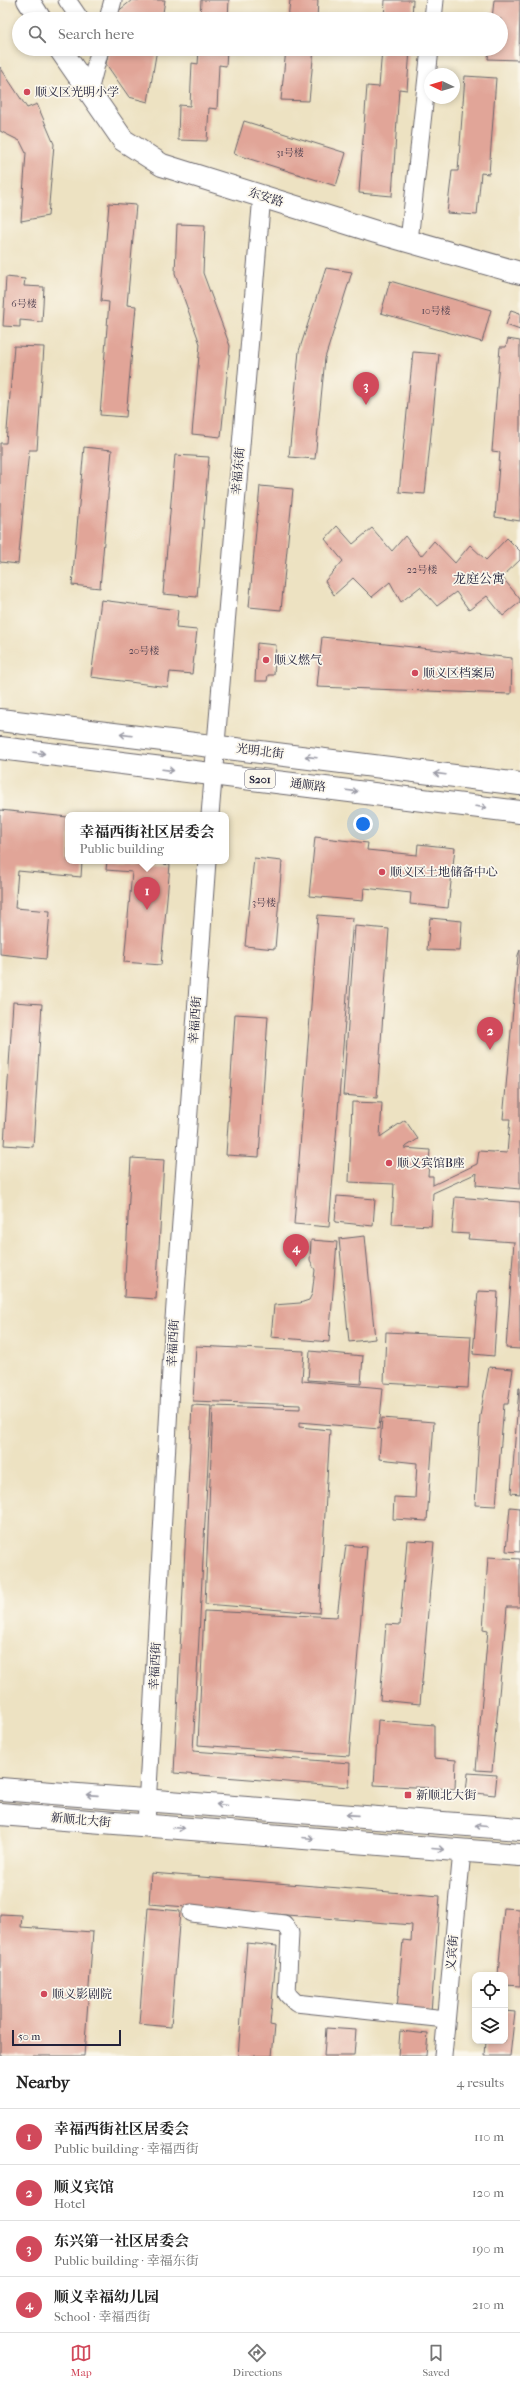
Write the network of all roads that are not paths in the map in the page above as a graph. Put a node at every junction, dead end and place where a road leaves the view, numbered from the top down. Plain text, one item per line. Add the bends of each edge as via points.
1 (28, 0) edge
2 (67, 0) edge
3 (113, 0) edge
4 (435, 0) edge
5 (36, 12) edge
6 (75, 12) edge
7 (110, 12) edge
8 (434, 12) edge
9 (65, 56) edge
10 (98, 56) edge
11 (429, 56) edge
12 (89, 91) junction
13 (262, 195) junction
14 (409, 241) junction
15 (520, 273) edge
16 (0, 720) edge
17 (216, 746) junction
18 (0, 748) edge
19 (214, 774) junction
20 (520, 784) edge
21 (210, 812) edge
22 (520, 812) edge
23 (206, 864) edge
24 (0, 1775) edge
25 (0, 1788) edge
26 (44, 1792) junction
27 (148, 1800) junction
28 (0, 1814) edge
29 (40, 1817) junction
30 (0, 1820) edge
31 (146, 1825) junction
32 (520, 1829) edge
33 (462, 1851) junction
34 (520, 1855) edge
35 (191, 1913) dead end
36 (446, 2019) junction
37 (443, 2056) edge

1 - 5 main road
2 - 6 street
3 - 7 street
4 - 8 street
9 - 12 main road, 东安路
10 - 12 street
11 - 14 street
12 - 13 main road, 东安路 via 123,140 162,165
13 - 14 main road, 东安路
13 - 17 street, 幸福东街
14 - 15 main road, 东安路
17 -> 16 main road, 光明北街 / S201
17 - 19 street
20 -> 17 main road, 光明北街 / S201
18 -> 19 main road, 通顺路 / S201
19 - 21 street
19 -> 22 main road, 通顺路 / S201
23 - 27 street, 幸福西街 via 174,1333
24 - 26 main road
25 - 26 main road, 新顺北大街
27 -> 26 main road, 新顺北大街
27 - 31 street, 幸福西街
32 -> 27 main road, 新顺北大街
28 - 29 main road, 新顺北大街
29 - 30 main road
29 - 31 main road, 新顺北大街
31 -> 33 main road, 新顺北大街
33 - 34 main road, 新顺北大街
33 - 36 street, 义宾街
35 - 36 street via 284,1924 290,1933 287,1994 296,2003
36 - 37 street, 义宾街

